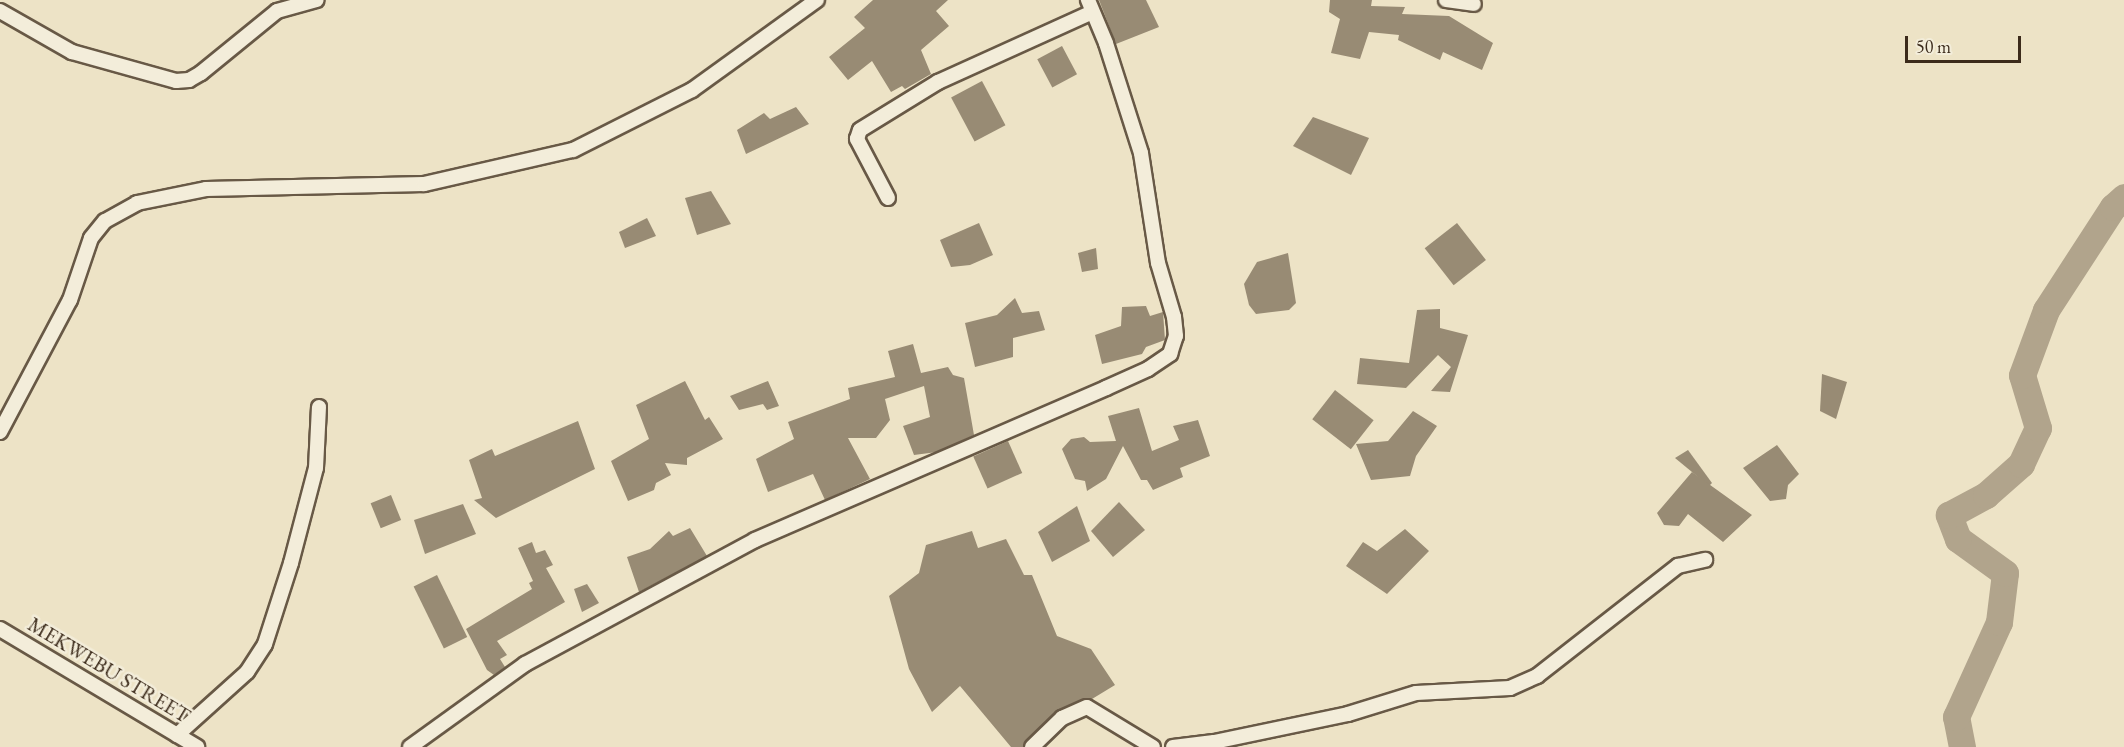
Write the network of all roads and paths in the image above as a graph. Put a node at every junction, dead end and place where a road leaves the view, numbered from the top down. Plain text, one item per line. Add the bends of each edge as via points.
1 (317, 0) edge
2 (817, 0) edge
3 (1446, 0) edge
4 (1474, 4) dead end
5 (1090, 6) edge
6 (0, 11) edge
7 (888, 198) dead end
8 (319, 407) dead end
9 (0, 432) edge
10 (1705, 560) dead end
11 (0, 629) edge
12 (177, 735) junction
13 (196, 747) edge
14 (410, 747) edge
15 (1032, 747) edge
16 (1153, 747) edge
17 (1173, 747) edge

1 - 6 street via 277,11 201,73 189,80 176,81 72,52
2 - 9 street via 692,90 573,150 424,184 206,189 137,203 105,221 91,238 70,300
3 - 4 street
5 - 7 street via 938,82 860,130 857,139
5 - 14 street via 1141,153 1158,263 1174,318 1176,336 1170,354 1106,388 755,540 525,664
8 - 12 street via 316,468 265,644 247,672
10 - 17 street via 1668,572 1537,676 1510,688 1416,693 1348,714
11 - 12 street, MEKWEBU STREET
12 - 13 street, MEKWEBU STREET
15 - 16 street via 1062,718 1087,707

